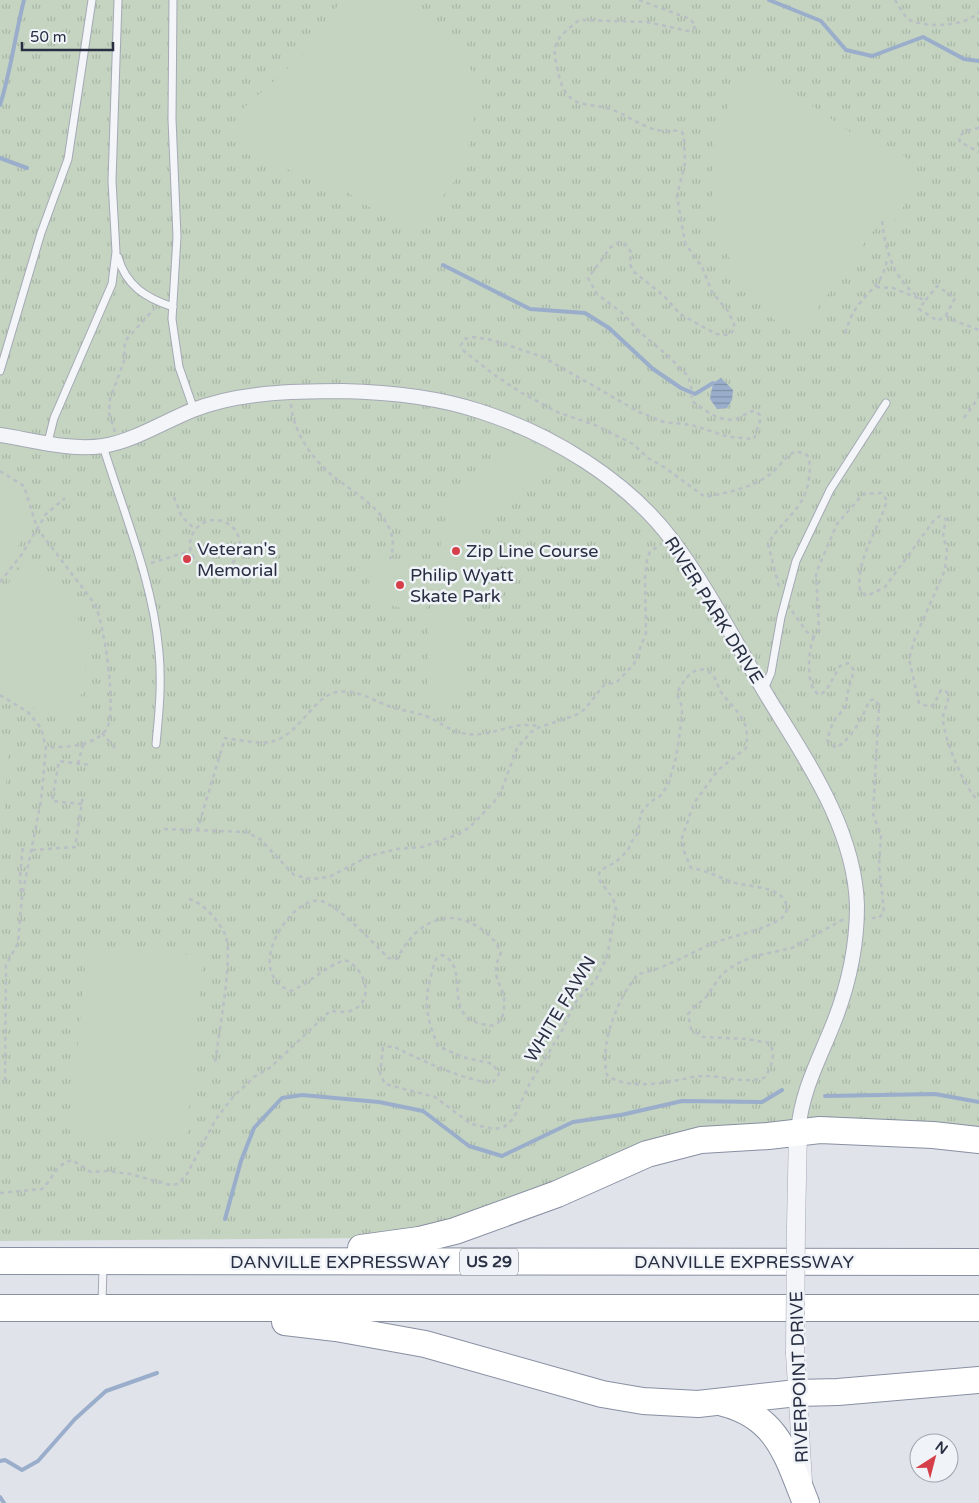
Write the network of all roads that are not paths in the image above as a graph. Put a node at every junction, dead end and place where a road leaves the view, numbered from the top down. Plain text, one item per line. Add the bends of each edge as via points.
1 (92, 0) edge
2 (118, 0) edge
3 (173, 0) edge
4 (116, 252) junction
5 (172, 307) junction
6 (0, 371) edge
7 (886, 403) dead end
8 (194, 410) junction
9 (0, 435) edge
10 (48, 442) junction
11 (103, 446) junction
12 (764, 690) junction
13 (156, 744) dead end
14 (798, 1131) junction
15 (979, 1140) edge
16 (0, 1261) edge
17 (103, 1261) junction
18 (133, 1261) junction
19 (979, 1262) edge
20 (0, 1308) edge
21 (46, 1308) junction
22 (102, 1308) junction
23 (979, 1308) edge
24 (979, 1380) edge
25 (797, 1393) junction
26 (718, 1402) junction
27 (806, 1503) edge

1 - 6 lane via 68,159
2 - 4 lane via 112,181
3 - 5 lane via 172,119 177,237
4 - 5 lane via 120,266 132,284 143,294
4 - 10 lane via 112,284 54,418
5 - 8 lane via 179,367
7 - 12 lane via 830,490 796,561 771,673
8 - 11 street, RIVER PARK DRIVE
8 - 12 street, RIVER PARK DRIVE via 240,398 291,392 367,392 433,400 477,410 518,426 560,447 605,476 670,536
9 - 10 street, RIVER PARK DRIVE
10 - 11 street, RIVER PARK DRIVE
11 - 13 lane via 142,566 159,650 161,680
12 - 14 street, RIVER PARK DRIVE via 811,768 840,830 854,879 855,950 831,1030 804,1094
14 - 15 highway via 933,1135
14 - 18 highway via 701,1140 674,1146 647,1154 491,1220 419,1240 330,1250 244,1251
14 - 25 street, RIVERPOINT DRIVE, bridge
16 - 17 highway, DANVILLE EXPRESSWAY / US 29
17 - 18 highway, DANVILLE EXPRESSWAY / US 29
17 - 22 lane
18 - 19 highway, DANVILLE EXPRESSWAY / US 29
20 - 21 highway
21 - 22 highway
21 - 26 highway via 80,1318 227,1318 336,1328 425,1344 602,1394 673,1404
22 - 23 highway
24 - 25 highway
25 - 26 highway
25 - 27 street, RIVERPOINT DRIVE
26 - 27 highway via 743,1408 763,1422 781,1442

